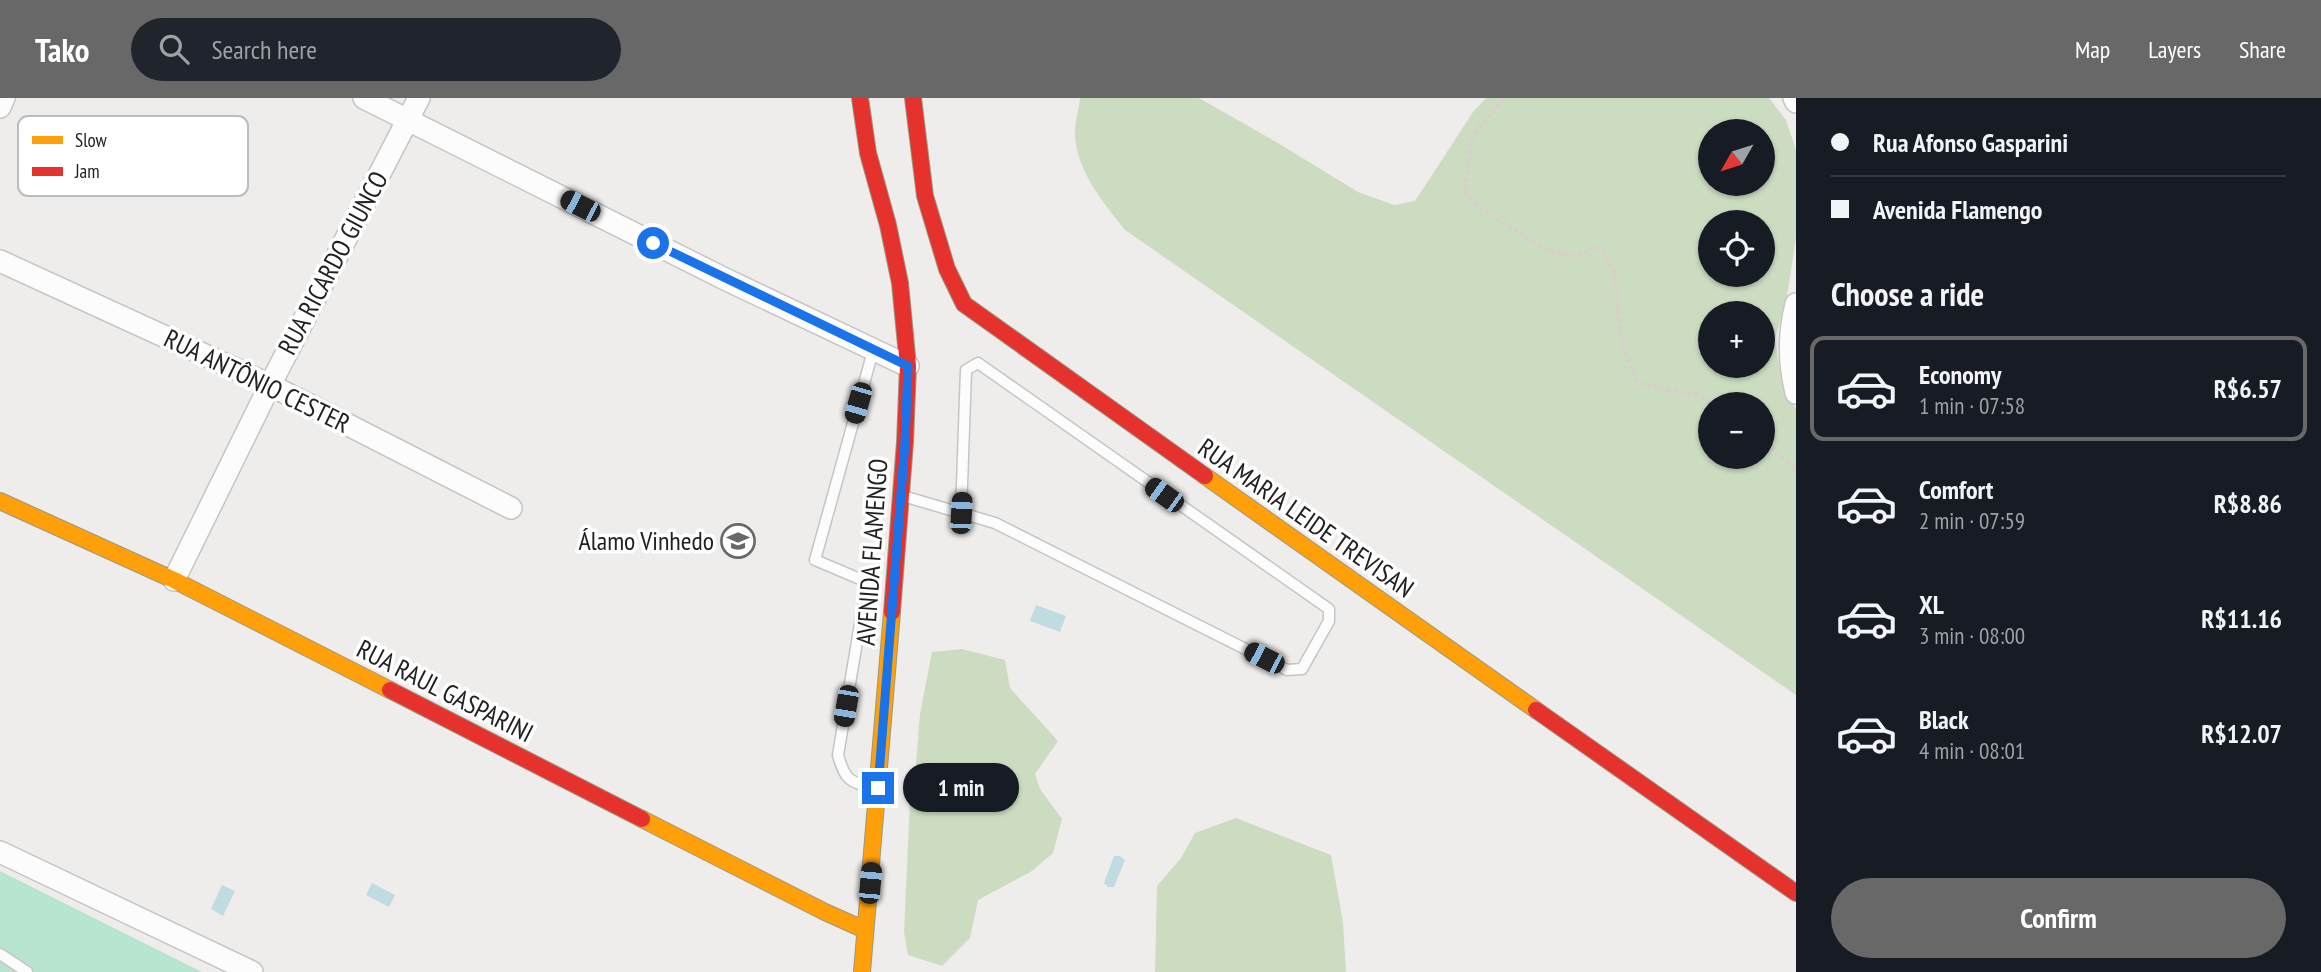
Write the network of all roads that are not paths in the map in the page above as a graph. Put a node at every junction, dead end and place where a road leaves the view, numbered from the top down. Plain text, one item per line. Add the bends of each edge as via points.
1 (4, 98) edge
2 (365, 98) edge
3 (419, 98) edge
4 (860, 98) edge
5 (913, 98) edge
6 (0, 107) edge
7 (409, 120) junction
8 (0, 261) edge
9 (1796, 304) edge
10 (873, 351) junction
11 (908, 366) junction
12 (270, 384) junction
13 (1796, 393) edge
14 (900, 495) junction
15 (0, 501) edge
16 (511, 508) dead end
17 (961, 513) junction
18 (174, 580) junction
19 (878, 788) junction
20 (0, 852) edge
21 (1796, 893) edge
22 (865, 930) junction
23 (0, 954) edge
24 (27, 972) edge
25 (252, 972) edge
26 (862, 972) edge

1 - 6 street
2 - 7 street
3 - 7 street, RUA RICARDO GIUNCO
4 - 11 street, AVENIDA FLAMENGO via 868,153 900,283
5 - 21 street, RUA MARIA LEIDE TREVISAN via 925,196 947,269 964,304
7 - 10 street
7 - 12 street, RUA RICARDO GIUNCO
8 - 12 street, RUA ANTÔNIO CESTER
9 - 13 street via 1789,364
10 - 11 street
10 - 19 lane via 814,560 867,582 838,755 843,773 853,783
11 - 14 street, AVENIDA FLAMENGO
12 - 16 street, RUA ANTÔNIO CESTER
12 - 18 street, RUA RICARDO GIUNCO
14 - 17 lane
14 - 19 street, AVENIDA FLAMENGO
15 - 18 street, RUA RAUL GASPARINI
17 - 17 lane via 995,523 1287,670 1302,669 1329,621 1329,609 978,363 966,370
18 - 22 street, RUA RAUL GASPARINI
19 - 22 street, AVENIDA FLAMENGO
20 - 25 street
22 - 26 street, AVENIDA FLAMENGO
23 - 24 lane

